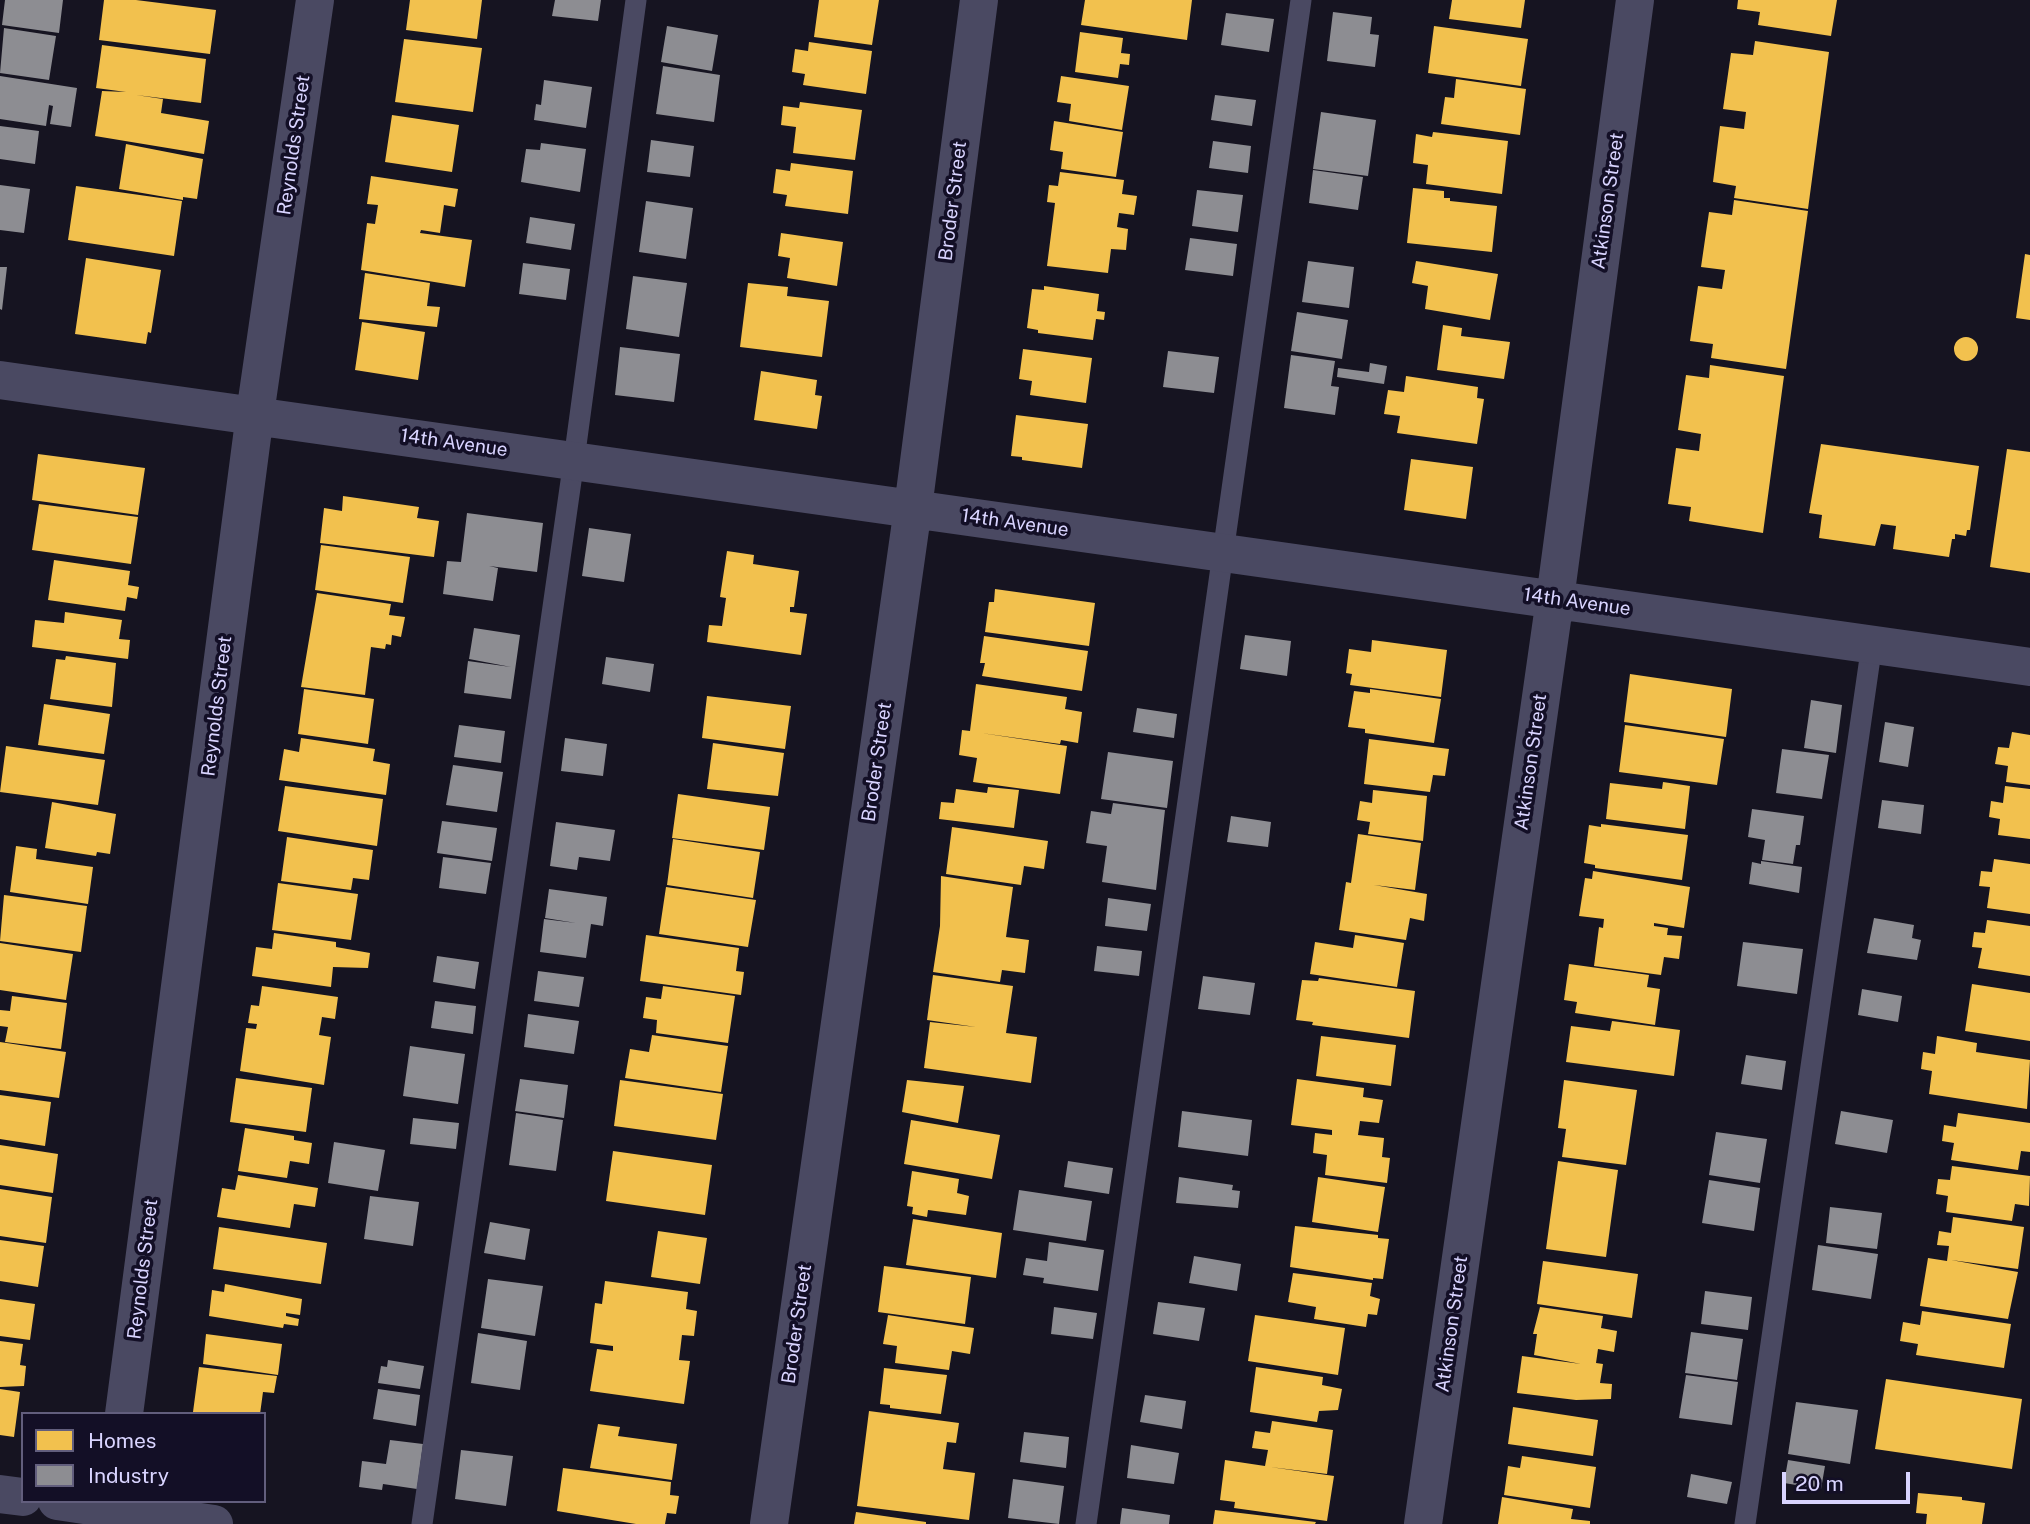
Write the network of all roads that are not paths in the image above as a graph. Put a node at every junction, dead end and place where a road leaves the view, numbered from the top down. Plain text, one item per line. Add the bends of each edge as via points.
1 (315, 0) edge
2 (636, 0) edge
3 (979, 0) edge
4 (1301, 0) edge
5 (1635, 0) edge
6 (0, 380) edge
7 (255, 414) junction
8 (574, 460) junction
9 (913, 508) junction
10 (1222, 552) junction
11 (1555, 599) junction
12 (1872, 644) junction
13 (2030, 667) edge
14 (124, 1412) edge
15 (0, 1494) edge
16 (21, 1497) edge
17 (68, 1503) edge
18 (111, 1511) edge
19 (214, 1524) edge
20 (422, 1524) edge
21 (769, 1524) edge
22 (1086, 1524) edge
23 (1423, 1524) edge
24 (1745, 1524) edge

1 - 7 street, Reynolds Street
2 - 8 lane
3 - 9 street, Broder Street
4 - 10 lane
5 - 11 street, Atkinson Street
6 - 7 street, 14th Avenue
7 - 8 street, 14th Avenue
7 - 14 street, Reynolds Street
8 - 9 street, 14th Avenue
8 - 20 lane
9 - 10 street, 14th Avenue
9 - 21 street, Broder Street
10 - 11 street, 14th Avenue
10 - 22 lane
11 - 12 street, 14th Avenue
11 - 23 street, Atkinson Street
12 - 13 street, 14th Avenue
12 - 24 lane
15 - 16 street
17 - 18 street
18 - 19 street

